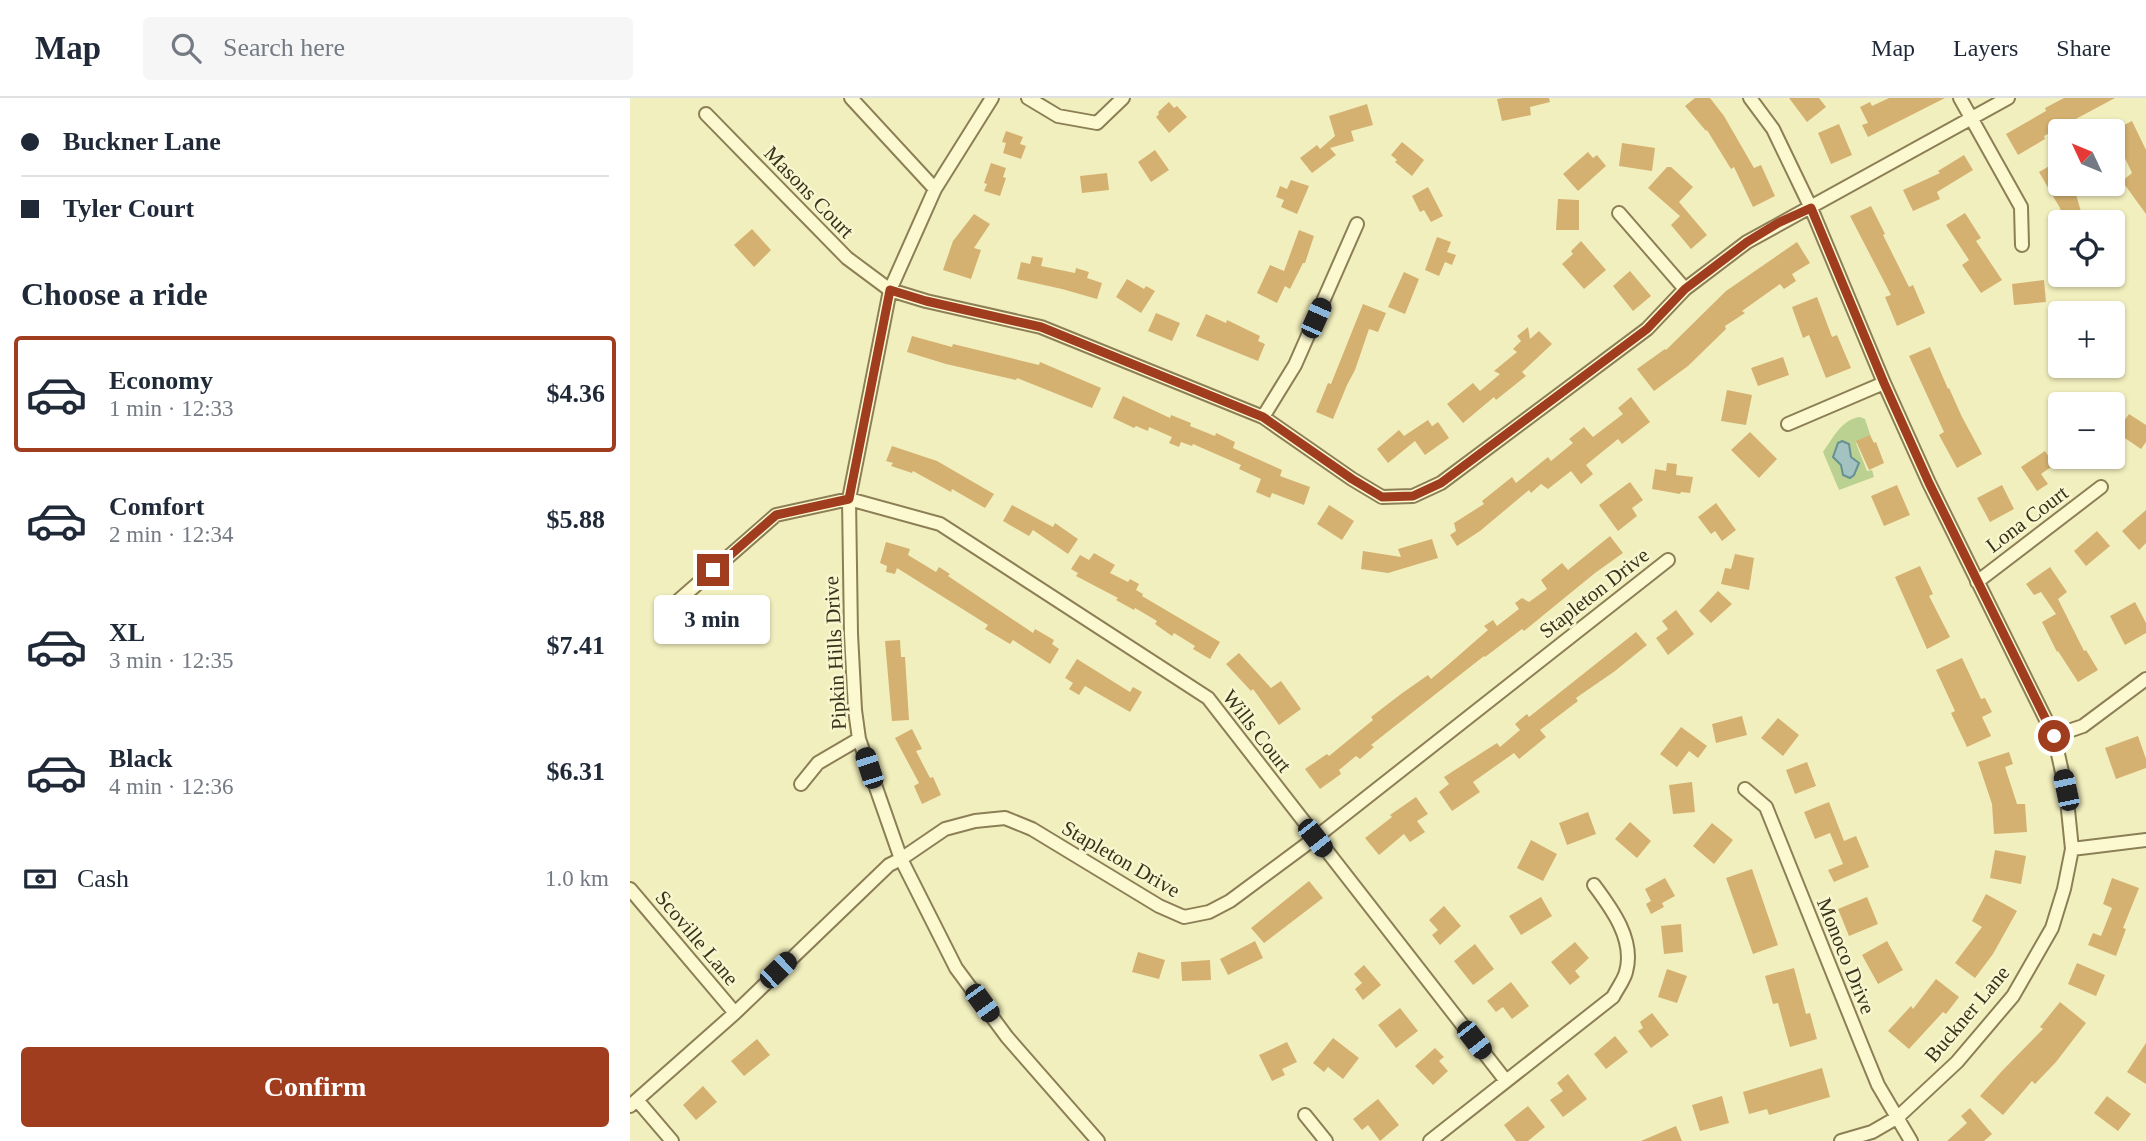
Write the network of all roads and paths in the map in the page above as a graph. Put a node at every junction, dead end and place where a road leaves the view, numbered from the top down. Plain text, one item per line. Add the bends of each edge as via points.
1 (851, 98) edge
2 (992, 98) edge
3 (1028, 98) edge
4 (1123, 98) edge
5 (1750, 98) edge
6 (1960, 98) edge
7 (2008, 98) edge
8 (706, 114) dead end
9 (1971, 118) junction
10 (935, 189) junction
11 (1811, 208) junction
12 (1619, 213) dead end
13 (1357, 224) dead end
14 (2022, 245) dead end
15 (1685, 289) junction
16 (890, 290) junction
17 (1884, 383) junction
18 (1263, 417) junction
19 (1788, 424) dead end
20 (2101, 487) dead end
21 (849, 499) junction
22 (1668, 560) dead end
23 (1977, 582) junction
24 (671, 607) dead end
25 (2146, 679) edge
26 (2054, 736) junction
27 (859, 739) junction
28 (801, 784) dead end
29 (1745, 789) dead end
30 (1315, 838) junction
31 (2146, 840) edge
32 (2071, 849) junction
33 (901, 859) junction
34 (1594, 886) dead end
35 (630, 889) edge
36 (735, 1013) junction
37 (1506, 1081) junction
38 (633, 1103) edge
39 (1305, 1115) dead end
40 (1898, 1117) junction
41 (672, 1141) edge
42 (1098, 1141) edge
43 (1326, 1141) edge
44 (1430, 1141) edge
45 (1841, 1141) edge
46 (1911, 1141) edge

1 - 10 street
2 - 10 street, Pipkin Hills Drive
3 - 4 street via 1058,116 1097,123
5 - 11 street, Buckner Lane via 1773,130
6 - 9 street
7 - 9 street, Masons Court
8 - 16 street, Masons Court via 847,258
9 - 11 street, Masons Court
9 - 14 street via 2021,207
10 - 16 street, Pipkin Hills Drive
11 - 15 street, Masons Court via 1747,242
11 - 17 street, Buckner Lane
12 - 15 street
13 - 18 street via 1295,365
15 - 18 street, Masons Court via 1647,329 1441,483 1413,496 1382,497
16 - 18 street, Masons Court via 1041,327
16 - 21 street, Pipkin Hills Drive
17 - 19 street
17 - 23 street, Buckner Lane
20 - 23 street, Lona Court
21 - 24 street via 776,515
21 - 27 street, Pipkin Hills Drive via 851,634
21 - 30 street, Wills Court via 940,524 1208,698
22 - 30 street, Stapleton Drive
23 - 26 street, Buckner Lane
25 - 26 street via 2083,726
26 - 32 street, Buckner Lane via 2066,790
27 - 28 street via 818,763
27 - 33 street, Pipkin Hills Drive
29 - 40 street, Monoco Drive via 1766,807 1861,1046
30 - 33 street, Stapleton Drive via 1230,901 1184,917 1005,818 945,829
30 - 37 street, Wills Court
31 - 32 street
32 - 40 street, Buckner Lane via 2052,928 2013,996 1957,1062
33 - 36 street, Stapleton Drive via 889,865
33 - 42 street, Pipkin Hills Drive via 956,968 1007,1037
34 - 37 street via 1622,930 1626,972 1613,997
35 - 36 street, Scoville Lane
36 - 38 street, Stapleton Drive
37 - 44 street
38 - 41 street
39 - 43 street
40 - 45 street, Buckner Lane via 1872,1132
40 - 46 street, Monoco Drive

